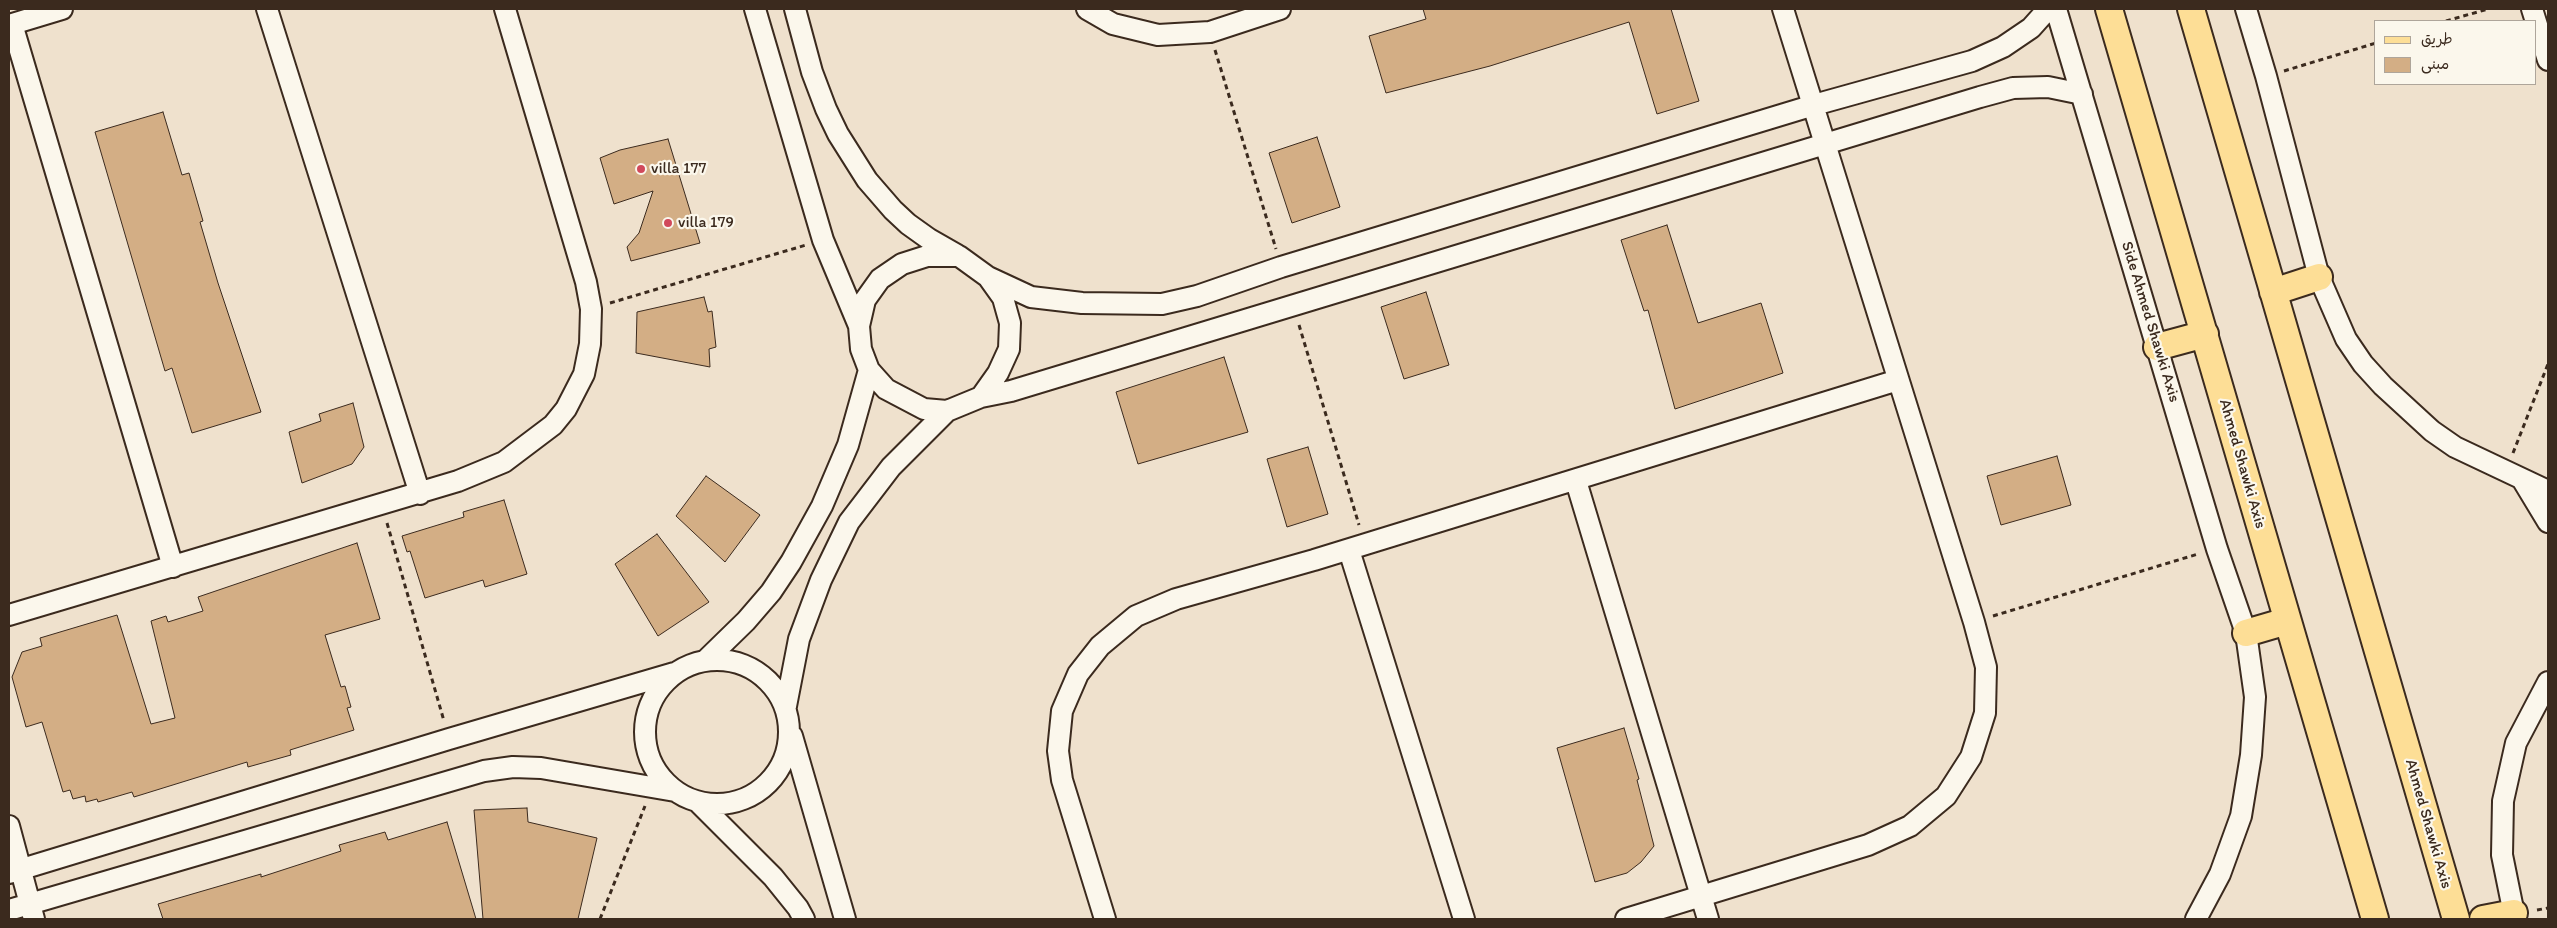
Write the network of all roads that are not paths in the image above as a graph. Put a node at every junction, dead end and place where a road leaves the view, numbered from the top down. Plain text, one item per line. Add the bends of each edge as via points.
1 (62, 9) edge
2 (267, 9) edge
3 (505, 9) edge
4 (755, 9) edge
5 (795, 9) edge
6 (1087, 9) edge
7 (1280, 9) edge
8 (1783, 9) edge
9 (2048, 9) edge
10 (2056, 9) edge
11 (2110, 9) edge
12 (2191, 9) edge
13 (2246, 9) edge
14 (10, 25) edge
15 (2537, 25) edge
16 (2548, 60) edge
17 (2082, 94) junction
18 (1814, 105) junction
19 (1824, 144) junction
20 (959, 256) junction
21 (988, 277) junction
22 (2319, 277) junction
23 (2273, 292) junction
24 (859, 326) junction
25 (2204, 334) junction
26 (2157, 347) junction
27 (869, 370) junction
28 (1898, 380) junction
29 (981, 397) junction
30 (947, 411) junction
31 (2513, 476) junction
32 (1576, 481) junction
33 (2548, 492) edge
34 (420, 494) junction
35 (2548, 522) edge
36 (1357, 547) junction
37 (173, 567) junction
38 (9, 615) edge
39 (2287, 621) junction
40 (2246, 633) junction
41 (706, 660) junction
42 (674, 673) junction
43 (2548, 682) edge
44 (786, 706) junction
45 (790, 732) junction
46 (676, 792) junction
47 (698, 802) junction
48 (9, 826) edge
49 (15, 871) edge
50 (1702, 897) junction
51 (9, 910) edge
52 (31, 912) edge
53 (2515, 916) edge
54 (804, 919) edge
55 (845, 919) edge
56 (1105, 919) edge
57 (1464, 919) edge
58 (1626, 919) edge
59 (1708, 919) edge
60 (2196, 919) edge
61 (2375, 919) edge
62 (2456, 919) edge
63 (2483, 919) edge

1 - 14 street
2 - 34 street
3 - 34 street via 586,282 591,309 590,344 584,374 553,426 504,462
4 - 24 street via 823,240
5 - 20 street via 826,110 867,180 908,224
6 - 7 street via 1113,24 1158,35 1210,32
8 - 18 street
9 - 18 street via 2031,28 1972,62
10 - 17 street, Side Ahmed Shawki Axis
11 - 25 main road, Ahmed Shawki Axis
12 - 23 main road, Ahmed Shawki Axis
13 - 22 street
14 - 37 street
15 - 16 street
17 - 19 street via 2048,87 2013,88
17 - 26 street, Side Ahmed Shawki Axis
18 - 19 street
18 - 21 street via 1281,267 1197,296 1162,304 1082,303 1031,297
19 - 28 street
19 - 29 street via 1011,391
20 - 21 street
20 - 24 street via 927,256 902,264 880,279 866,300
21 - 29 street via 1003,298 1010,332 1009,349 998,373
22 - 23 main road
22 - 31 street via 2346,339 2383,386 2432,431 2455,447
23 - 62 main road, Ahmed Shawki Axis
24 - 27 street via 861,349
25 - 26 main road
25 - 39 main road, Ahmed Shawki Axis
26 - 40 street, Side Ahmed Shawki Axis
27 - 30 street via 886,389 924,409
27 - 41 street via 848,445 822,506 791,562 746,621
28 - 32 street
28 - 50 street via 1986,667 1985,713 1971,757 1946,796 1910,826 1868,845
29 - 30 street
30 - 44 street via 891,467 849,522 821,580 799,639
31 - 33 street
31 - 35 street via 2534,496
32 - 36 street
32 - 50 street
34 - 37 street
36 - 56 street via 1176,599 1136,616 1100,646 1078,674 1062,711 1058,751 1062,780
36 - 57 street
37 - 38 street
39 - 40 main road
39 - 61 main road, Ahmed Shawki Axis
40 - 60 street, Side Ahmed Shawki Axis via 2255,697 2251,755 2241,816 2220,874
41 - 42 street
41 - 44 street via 731,660 754,669 774,685
42 - 46 street via 658,690 648,710 644,733 648,755 659,776
42 - 49 street
43 - 53 street via 2516,743 2503,801 2502,855
44 - 45 street
45 - 47 street via 785,759 771,781 750,797 725,804
45 - 55 street
46 - 47 street
46 - 52 street via 541,768 484,771
47 - 54 street via 773,877
48 - 49 street
49 - 52 street
50 - 58 street
50 - 59 street
51 - 52 street
53 - 63 main road

